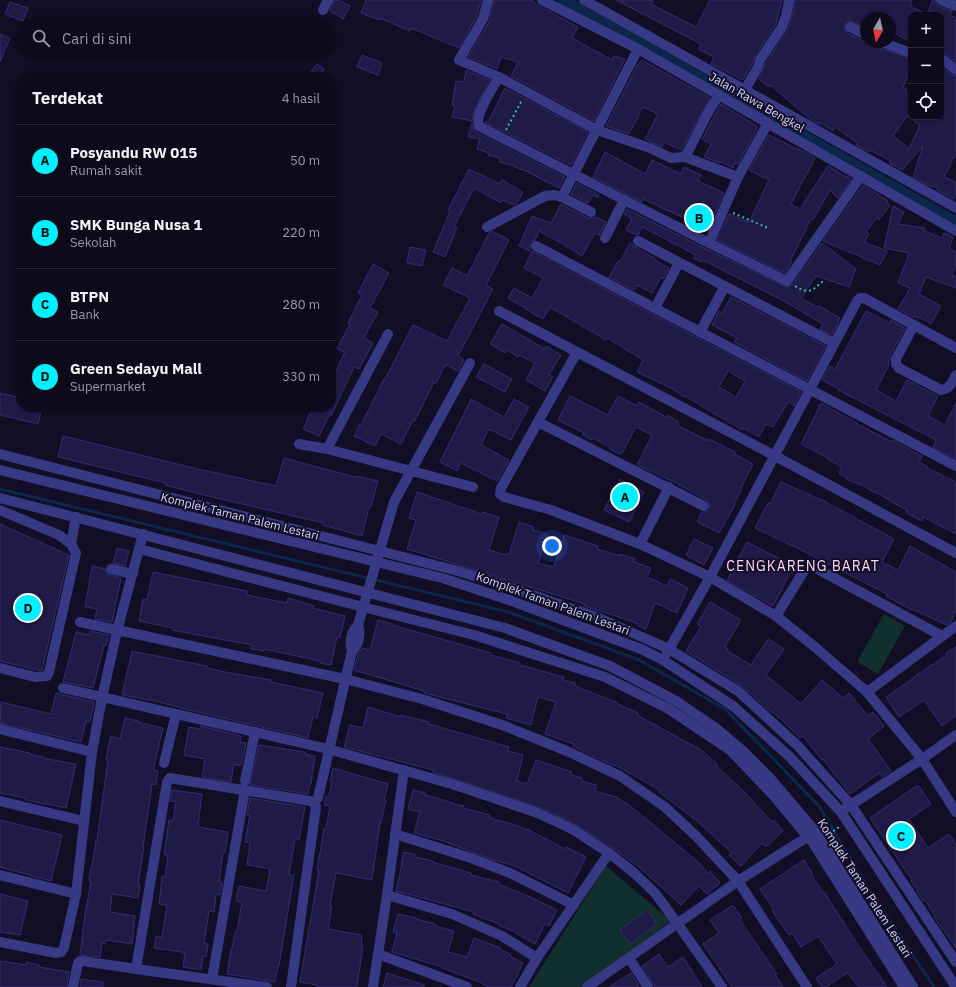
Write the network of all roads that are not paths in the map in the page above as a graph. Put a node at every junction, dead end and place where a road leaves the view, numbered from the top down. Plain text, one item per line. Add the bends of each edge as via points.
1 (328, 0) edge
2 (488, 0) edge
3 (542, 0) edge
4 (584, 0) edge
5 (789, 0) edge
6 (941, 0) edge
7 (956, 6) edge
8 (323, 10) dead end
9 (850, 27) dead end
10 (860, 32) edge
11 (896, 47) edge
12 (638, 49) junction
13 (908, 51) edge
14 (944, 60) edge
15 (956, 70) edge
16 (499, 77) junction
17 (745, 90) junction
18 (719, 95) junction
19 (768, 123) junction
20 (597, 130) junction
21 (685, 157) junction
22 (574, 174) junction
23 (861, 176) junction
24 (738, 178) junction
25 (562, 197) junction
26 (624, 200) junction
27 (955, 203) edge
28 (591, 212) dead end
29 (487, 227) dead end
30 (956, 231) edge
31 (605, 238) dead end
32 (638, 241) dead end
33 (709, 244) junction
34 (536, 246) dead end
35 (679, 263) junction
36 (724, 286) junction
37 (655, 308) junction
38 (499, 311) dead end
39 (914, 325) junction
40 (700, 332) junction
41 (388, 334) dead end
42 (834, 343) junction
43 (956, 348) edge
44 (577, 352) junction
45 (470, 363) dead end
46 (956, 375) edge
47 (810, 389) junction
48 (538, 422) junction
49 (299, 444) dead end
50 (328, 449) junction
51 (0, 454) edge
52 (775, 456) junction
53 (956, 466) edge
54 (0, 470) edge
55 (410, 471) junction
56 (473, 487) dead end
57 (669, 487) junction
58 (0, 498) edge
59 (28, 505) junction
60 (704, 506) dead end
61 (0, 509) edge
62 (76, 517) junction
63 (143, 534) junction
64 (71, 544) junction
65 (640, 544) junction
66 (139, 549) junction
67 (379, 551) junction
68 (956, 553) edge
69 (374, 567) junction
70 (111, 569) dead end
71 (133, 574) junction
72 (710, 577) junction
73 (368, 589) junction
74 (363, 607) junction
75 (776, 616) junction
76 (80, 622) dead end
77 (956, 626) edge
78 (117, 631) junction
79 (942, 636) junction
80 (670, 649) junction
81 (663, 660) junction
82 (610, 666) junction
83 (0, 668) edge
84 (605, 677) junction
85 (345, 679) junction
86 (63, 688) dead end
87 (866, 692) junction
88 (102, 698) junction
89 (176, 714) junction
90 (0, 729) edge
91 (255, 732) junction
92 (956, 736) edge
93 (328, 750) junction
94 (92, 752) junction
95 (922, 759) junction
96 (164, 763) dead end
97 (404, 770) junction
98 (245, 785) junction
99 (318, 798) dead end
100 (0, 801) edge
101 (851, 805) junction
102 (841, 812) junction
103 (956, 812) edge
104 (84, 821) junction
105 (395, 834) junction
106 (812, 835) junction
107 (609, 853) junction
108 (0, 875) edge
109 (738, 881) junction
110 (76, 894) junction
111 (387, 895) junction
112 (574, 905) junction
113 (677, 923) junction
114 (0, 942) edge
115 (378, 954) junction
116 (538, 958) junction
117 (628, 958) junction
118 (956, 962) edge
119 (136, 969) junction
120 (212, 979) junction
121 (73, 987) edge
122 (267, 987) edge
123 (291, 987) edge
124 (372, 987) edge
125 (467, 987) edge
126 (520, 987) edge
127 (587, 987) edge
128 (648, 987) edge
129 (722, 987) edge
130 (807, 987) edge
131 (904, 987) edge
132 (913, 987) edge
133 (956, 987) edge

1 - 8 street
2 - 16 street via 483,19 459,60
3 - 12 street, Jalan Rawa Bengkel
4 - 17 street, Jalan Rawa Bengkel
5 - 17 street via 782,27 760,60
6 - 7 street
9 - 10 street
11 - 13 street
12 - 18 street, Jalan Rawa Bengkel
12 - 20 street
14 - 15 street
16 - 20 street
16 - 22 street via 488,94 478,120 479,126
17 - 27 street, Jalan Rawa Bengkel
18 - 19 street, Jalan Rawa Bengkel
18 - 21 street
19 - 23 street, Jalan Rawa Bengkel
19 - 24 street
20 - 21 street via 671,158
20 - 22 street
21 - 24 street
22 - 25 street
22 - 26 street
23 - 30 street, Jalan Rawa Bengkel
23 - 33 street via 787,281
24 - 33 street
25 - 28 street
25 - 29 street via 545,196
26 - 31 street
26 - 33 street
32 - 35 street
34 - 37 street
35 - 36 street
35 - 37 street
36 - 40 street
36 - 42 street
37 - 40 street
38 - 44 street
39 - 42 street via 860,298
39 - 43 street
39 - 46 street via 896,359 899,368 941,390 949,387
40 - 47 street
41 - 50 street
42 - 47 street
44 - 48 street
44 - 52 street
45 - 55 street
47 - 52 street
47 - 53 street
48 - 57 street
48 - 65 street via 500,494 551,510
49 - 50 street
50 - 55 street
51 - 67 street
52 - 68 street
52 - 72 street
54 - 69 street, Komplek Taman Palem Lestari
55 - 56 street
55 - 67 street via 392,508
57 - 60 street
57 - 65 street
58 - 59 street, Komplek Taman Palem Lestari
59 - 61 street
59 - 62 street, Komplek Taman Palem Lestari
61 - 64 street via 59,535
62 - 63 street, Komplek Taman Palem Lestari
62 - 64 street
63 - 66 street
63 - 73 street, Komplek Taman Palem Lestari
64 - 83 street via 76,553 47,676 35,677
65 - 72 street
66 - 71 street
66 - 74 street
67 - 69 street
67 - 80 street via 530,594 599,618
69 - 73 street
69 - 81 street, Komplek Taman Palem Lestari via 442,578 509,600 641,649
70 - 71 street
71 - 78 street
72 - 75 street
72 - 80 street
73 - 74 street
73 - 82 street, Komplek Taman Palem Lestari via 505,628
74 - 84 street via 474,635
74 - 85 street via 358,625 360,633 357,646 352,651
75 - 79 street via 810,565
75 - 87 street
76 - 78 street
77 - 79 street
78 - 85 street
78 - 88 street
79 - 87 street
80 - 81 street
80 - 101 street via 738,692 798,744
81 - 102 street, Komplek Taman Palem Lestari via 733,706 790,757
82 - 84 street
82 - 106 street, Komplek Taman Palem Lestari via 676,701 722,733 770,778
84 - 106 street via 669,709 730,750
85 - 93 street
85 - 109 street via 502,724 620,776 664,807 696,836
86 - 88 street
87 - 95 street
88 - 89 street
88 - 94 street
89 - 91 street
89 - 96 street
90 - 94 street
91 - 93 street
91 - 98 street
92 - 95 street
93 - 97 street
93 - 99 street
94 - 104 street
95 - 101 street
95 - 103 street
97 - 105 street
97 - 107 street via 538,813 574,830
98 - 119 street via 170,778 167,781
98 - 120 street
98 - 123 street via 310,801 316,805
100 - 104 street
101 - 102 street
101 - 118 street
102 - 133 street, Komplek Taman Palem Lestari
104 - 110 street
105 - 111 street
105 - 112 street via 510,873
106 - 109 street
106 - 131 street via 813,843
106 - 132 street, Komplek Taman Palem Lestari
107 - 112 street
107 - 113 street via 655,893
108 - 110 street
109 - 113 street
109 - 130 street
110 - 114 street via 64,948 60,952
111 - 115 street
111 - 116 street via 452,914 502,936
112 - 116 street
113 - 117 street
113 - 129 street
115 - 124 street
115 - 125 street
116 - 126 street
117 - 127 street
117 - 128 street
119 - 120 street
119 - 121 street via 80,961
120 - 122 street

